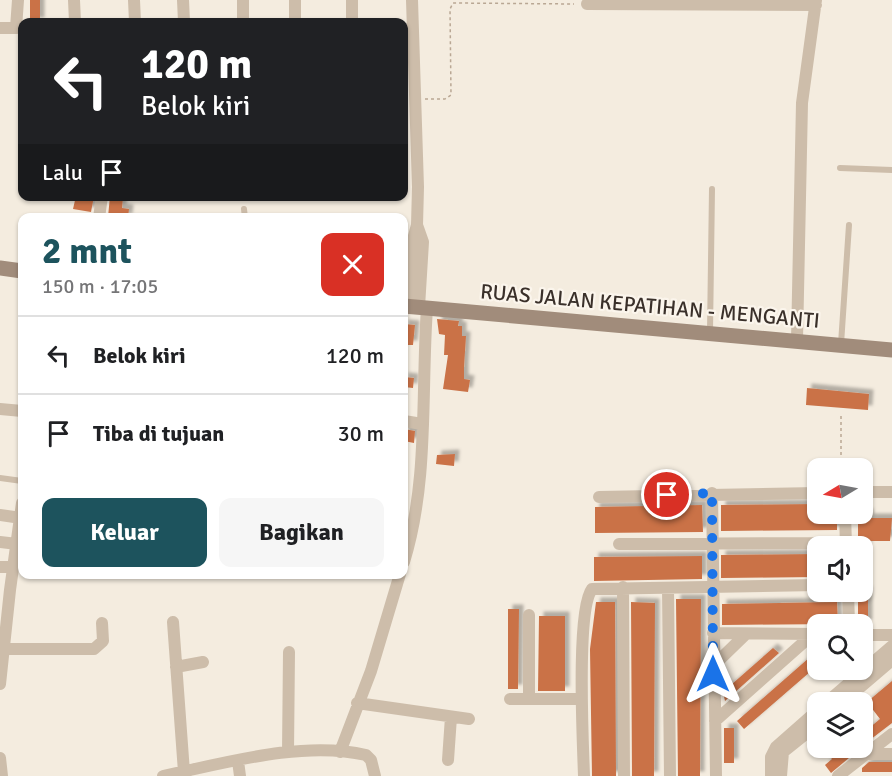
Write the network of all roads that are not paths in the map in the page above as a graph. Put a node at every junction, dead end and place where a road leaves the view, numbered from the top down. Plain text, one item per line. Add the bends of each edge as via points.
1 (18, 0) edge
2 (74, 0) edge
3 (134, 0) edge
4 (183, 0) edge
5 (243, 0) edge
6 (295, 0) edge
7 (352, 0) edge
8 (412, 0) edge
9 (816, 2) edge
10 (587, 4) road end
11 (75, 18) edge
12 (135, 18) edge
13 (184, 18) edge
14 (243, 18) edge
15 (295, 18) edge
16 (352, 18) edge
17 (0, 28) edge
18 (840, 168) dead end
19 (892, 170) edge
20 (712, 189) dead end
21 (244, 208) dead end
22 (244, 213) edge
23 (849, 225) dead end
24 (0, 268) edge
25 (18, 270) edge
26 (415, 307) edge
27 (710, 332) junction
28 (797, 340) junction
29 (841, 345) junction
30 (892, 350) edge
31 (0, 409) edge
32 (18, 411) edge
33 (408, 421) edge
34 (422, 423) junction
35 (0, 478) edge
36 (18, 480) edge
37 (873, 492) edge
38 (892, 492) edge
39 (712, 493) junction
40 (807, 493) edge
41 (600, 497) dead end
42 (0, 515) edge
43 (18, 518) edge
44 (18, 537) edge
45 (0, 542) edge
46 (17, 543) junction
47 (408, 544) edge
48 (619, 544) dead end
49 (712, 545) junction
50 (807, 545) edge
51 (0, 567) edge
52 (14, 567) junction
53 (399, 579) edge
54 (712, 585) junction
55 (807, 585) edge
56 (622, 587) junction
57 (669, 588) junction
58 (529, 615) dead end
59 (102, 622) dead end
60 (173, 622) dead end
61 (713, 633) junction
62 (746, 634) junction
63 (807, 634) edge
64 (873, 634) edge
65 (892, 635) edge
66 (807, 641) edge
67 (892, 646) edge
68 (3, 652) edge
69 (289, 652) dead end
70 (892, 660) edge
71 (203, 662) dead end
72 (713, 666) junction
73 (176, 667) junction
74 (0, 684) edge
75 (839, 692) edge
76 (855, 692) edge
77 (510, 699) dead end
78 (529, 699) junction
79 (581, 699) junction
80 (357, 703) junction
81 (451, 717) junction
82 (469, 719) dead end
83 (715, 720) junction
84 (807, 720) edge
85 (807, 733) edge
86 (892, 734) edge
87 (873, 749) edge
88 (288, 752) junction
89 (340, 752) junction
90 (873, 754) edge
91 (892, 754) edge
92 (0, 758) edge
93 (862, 758) edge
94 (448, 760) dead end
95 (238, 761) junction
96 (184, 772) junction
97 (2, 776) edge
98 (164, 776) edge
99 (240, 776) edge
100 (375, 776) edge
101 (584, 776) edge
102 (624, 776) edge
103 (670, 776) edge
104 (716, 776) edge
105 (771, 776) edge
106 (781, 776) edge
107 (838, 776) edge

1 - 17 street via 16,28
2 - 11 street
3 - 12 street
4 - 13 street
5 - 14 street
6 - 15 street
7 - 16 street
8 - 26 street
9 - 10 street
9 - 28 street via 802,103
18 - 19 lane
20 - 27 lane
21 - 22 lane
23 - 29 lane
24 - 25 main road
26 - 27 main road, RUAS JALAN KEPATIHAN - MENGANTI
26 - 34 street
27 - 28 main road, RUAS JALAN KEPATIHAN - MENGANTI
28 - 29 main road, RUAS JALAN KEPATIHAN - MENGANTI
29 - 30 main road, RUAS JALAN KEPATIHAN - MENGANTI
31 - 32 street
33 - 34 street
34 - 47 street via 416,507
35 - 36 lane
37 - 38 street
39 - 40 street
39 - 41 street
39 - 49 street
42 - 43 street
44 - 46 street
45 - 46 street
46 - 52 street
48 - 49 street
49 - 50 street
49 - 54 street
51 - 52 street
52 - 68 street
53 - 80 street via 371,671
54 - 55 street
54 - 57 street
54 - 61 street
56 - 57 street
56 - 79 street via 597,587 588,595
56 - 102 street
57 - 103 street
58 - 78 street
59 - 68 street via 103,641 94,649
60 - 73 street
61 - 62 street
61 - 72 street
62 - 63 street
62 - 72 street
64 - 65 street
66 - 83 street
67 - 75 street
68 - 74 street
69 - 88 street
70 - 76 street
71 - 73 street
72 - 83 street
73 - 96 street
77 - 78 street
78 - 79 street
79 - 101 street
80 - 81 street
80 - 89 street
81 - 82 street
81 - 94 street
83 - 104 street
84 - 105 street via 776,747 771,757
85 - 106 street via 783,752
86 - 87 street
88 - 89 street
88 - 95 street
89 - 100 street via 369,756
90 - 91 street
92 - 97 street
93 - 107 street
95 - 96 street
95 - 99 street
96 - 98 street

